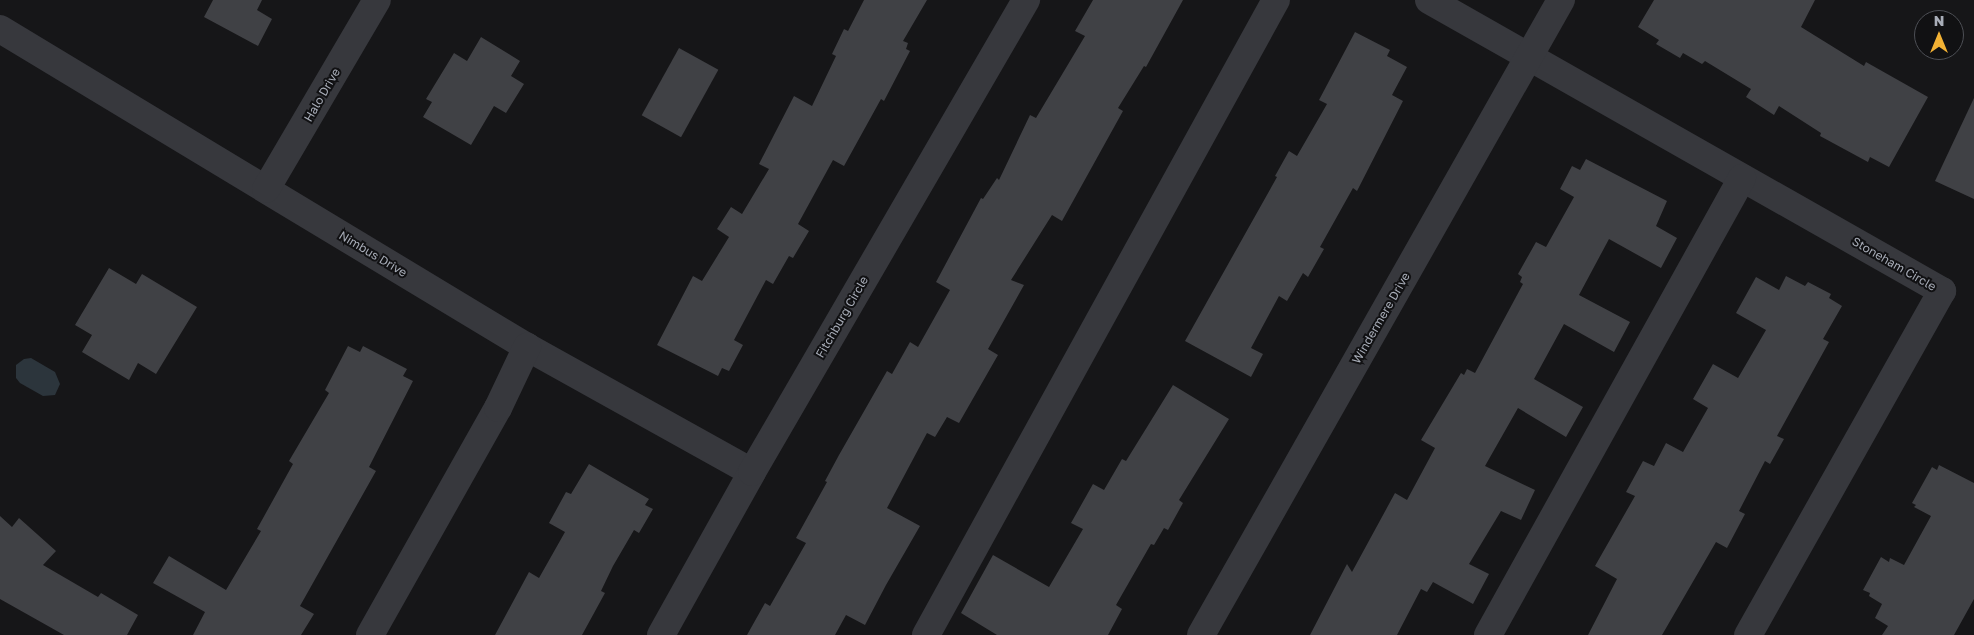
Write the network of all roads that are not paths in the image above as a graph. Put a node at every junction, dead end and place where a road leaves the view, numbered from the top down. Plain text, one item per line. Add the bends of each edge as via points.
1 (377, 0) edge
2 (1026, 0) edge
3 (1276, 0) edge
4 (1429, 0) edge
5 (1561, 0) edge
6 (0, 29) edge
7 (1529, 57) junction
8 (1742, 178) junction
9 (266, 189) junction
10 (527, 347) junction
11 (752, 472) junction
12 (370, 635) edge
13 (661, 635) edge
14 (926, 635) edge
15 (1202, 635) edge
16 (1488, 635) edge
17 (1748, 635) edge

1 - 9 street, Halo Drive
2 - 11 street, Fitchburg Circle
3 - 14 street
4 - 7 street
5 - 7 street, Windermere Drive
6 - 9 street, Nimbus Drive
7 - 8 street, Stoneham Circle
7 - 15 street, Windermere Drive
8 - 16 street
8 - 17 street, Stoneham Circle via 1942,291
9 - 10 street, Nimbus Drive
10 - 11 street, Nimbus Drive
10 - 12 street via 498,408
11 - 13 street, Fitchburg Circle

